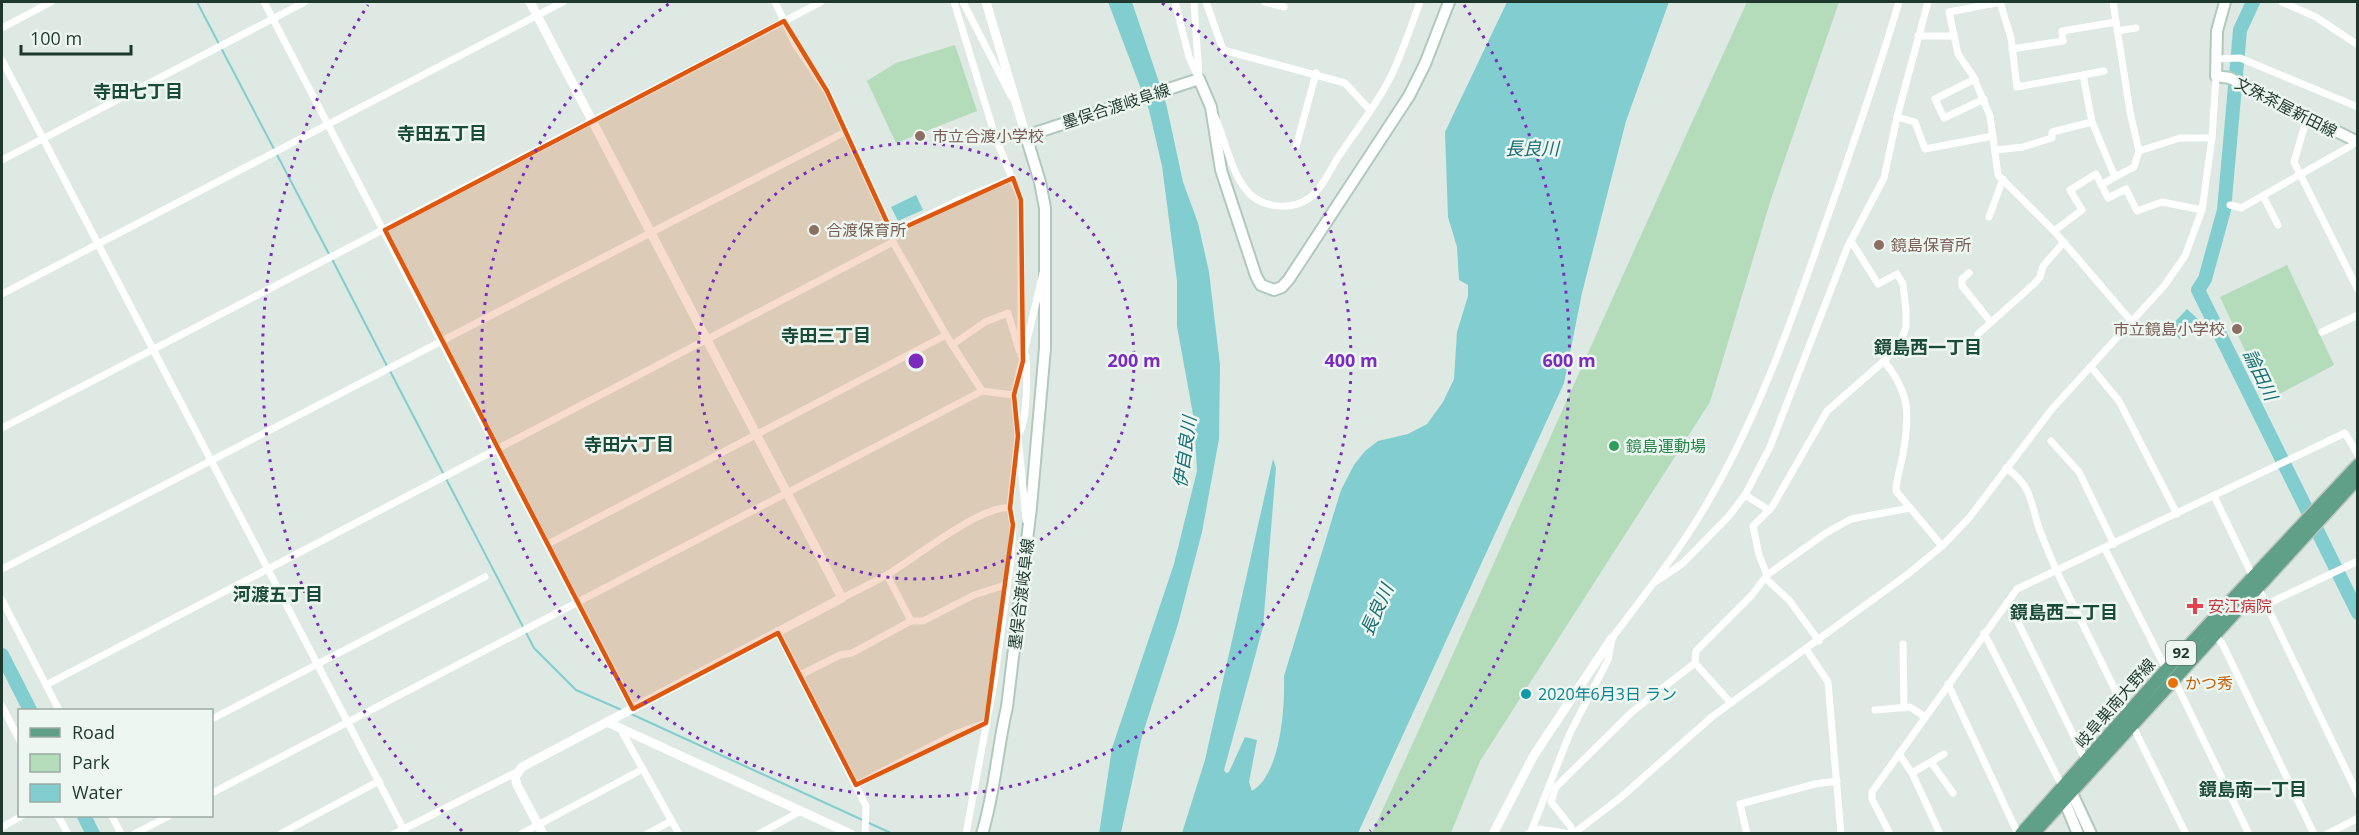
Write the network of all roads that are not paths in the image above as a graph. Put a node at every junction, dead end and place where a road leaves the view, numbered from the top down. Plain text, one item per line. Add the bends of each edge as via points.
1 (51, 2) edge
2 (264, 2) edge
3 (305, 2) edge
4 (530, 2) edge
5 (563, 2) edge
6 (775, 2) edge
7 (821, 2) edge
8 (954, 2) edge
9 (963, 2) edge
10 (986, 2) edge
11 (1175, 2) edge
12 (1194, 2) edge
13 (1206, 2) edge
14 (1265, 2) edge
15 (1420, 2) edge
16 (1449, 2) edge
17 (1899, 2) edge
18 (1928, 2) edge
19 (2001, 2) edge
20 (2113, 2) edge
21 (2224, 2) edge
22 (2282, 2) edge
23 (1284, 7) dead end
24 (537, 15) junction
25 (273, 18) junction
26 (784, 21) junction
27 (2116, 22) junction
28 (2, 28) edge
29 (2136, 28) dead end
30 (2117, 31) junction
31 (1918, 36) junction
32 (1954, 36) junction
33 (2358, 45) edge
34 (2012, 49) junction
35 (2216, 59) junction
36 (2, 60) edge
37 (2104, 71) dead end
38 (1316, 73) junction
39 (2083, 75) junction
40 (2216, 76) junction
41 (1974, 79) junction
42 (1199, 80) junction
43 (1984, 99) junction
44 (1017, 102) junction
45 (2358, 106) edge
46 (1211, 107) junction
47 (1370, 110) junction
48 (1897, 117) junction
49 (2307, 118) junction
50 (593, 122) junction
51 (2092, 122) junction
52 (328, 123) junction
53 (845, 132) junction
54 (1030, 134) junction
55 (1993, 136) junction
56 (2212, 138) junction
57 (44, 139) junction
58 (2357, 143) edge
59 (1296, 147) dead end
60 (1996, 150) junction
61 (2139, 151) junction
62 (2, 160) edge
63 (2300, 174) junction
64 (2115, 177) junction
65 (1013, 178) junction
66 (2003, 179) junction
67 (2101, 185) junction
68 (2263, 196) junction
69 (2230, 205) dead end
70 (2202, 210) junction
71 (1989, 217) dead end
72 (2278, 225) dead end
73 (385, 230) junction
74 (2054, 231) junction
75 (651, 232) junction
76 (892, 233) junction
77 (1851, 241) junction
78 (893, 242) junction
79 (2064, 242) junction
80 (98, 243) junction
81 (1045, 268) junction
82 (1969, 273) dead end
83 (2358, 290) edge
84 (2, 294) edge
85 (2358, 315) edge
86 (1990, 321) junction
87 (2132, 322) junction
88 (2322, 332) dead end
89 (1978, 334) dead end
90 (946, 335) junction
91 (706, 340) junction
92 (443, 341) junction
93 (952, 345) junction
94 (154, 350) junction
95 (1024, 356) junction
96 (1884, 361) junction
97 (2091, 368) junction
98 (982, 391) junction
99 (1014, 395) junction
100 (2, 428) edge
101 (757, 435) junction
102 (1018, 436) junction
103 (2051, 441) dead end
104 (499, 449) junction
105 (2358, 455) edge
106 (212, 461) junction
107 (2358, 465) edge
108 (2006, 468) junction
109 (2358, 478) edge
110 (788, 495) junction
111 (1745, 495) junction
112 (2214, 496) junction
113 (1010, 508) junction
114 (1910, 508) junction
115 (1769, 510) junction
116 (2318, 513) junction
117 (2177, 514) junction
118 (1028, 531) junction
119 (548, 544) junction
120 (2114, 544) junction
121 (1942, 546) junction
122 (2104, 549) junction
123 (2358, 561) edge
124 (2, 569) edge
125 (267, 569) junction
126 (2056, 570) junction
127 (886, 575) junction
128 (485, 577) dead end
129 (1766, 577) junction
130 (2256, 580) junction
131 (1005, 585) junction
132 (1651, 585) junction
133 (842, 598) junction
134 (2, 600) edge
135 (2008, 602) junction
136 (579, 604) junction
137 (2267, 604) junction
138 (911, 621) junction
139 (778, 633) junction
140 (1984, 633) junction
141 (2213, 634) junction
142 (1612, 638) junction
143 (1819, 640) junction
144 (1902, 644) dead end
145 (1806, 649) junction
146 (1695, 663) junction
147 (318, 664) junction
148 (2170, 674) junction
149 (800, 675) junction
150 (1948, 684) junction
151 (46, 685) junction
152 (1731, 703) junction
153 (2, 706) edge
154 (1904, 708) junction
155 (58, 709) edge
156 (632, 709) junction
157 (1875, 710) dead end
158 (1925, 717) junction
159 (213, 718) edge
160 (2130, 718) junction
161 (611, 720) junction
162 (348, 722) junction
163 (986, 723) junction
164 (621, 730) junction
165 (18, 737) edge
166 (1899, 754) junction
167 (1944, 754) dead end
168 (2086, 761) junction
169 (1931, 762) junction
170 (643, 769) junction
171 (517, 772) junction
172 (1912, 773) junction
173 (380, 781) junction
174 (1837, 781) junction
175 (856, 785) junction
176 (2067, 789) junction
177 (213, 792) edge
178 (1953, 793) dead end
179 (2358, 795) edge
180 (2063, 801) junction
181 (801, 812) junction
182 (20, 817) edge
183 (59, 817) edge
184 (112, 817) edge
185 (166, 817) edge
186 (2358, 818) edge
187 (671, 821) junction
188 (538, 824) junction
189 (2, 827) edge
190 (404, 831) edge
191 (865, 832) edge
192 (1530, 832) edge
193 (1889, 833) edge
194 (68, 834) edge
195 (121, 834) edge
196 (134, 834) edge
197 (280, 834) edge
198 (394, 834) edge
199 (521, 834) edge
200 (543, 834) edge
201 (647, 834) edge
202 (679, 834) edge
203 (759, 834) edge
204 (851, 834) edge
205 (966, 834) edge
206 (982, 834) edge
207 (1493, 834) edge
208 (1571, 834) edge
209 (1747, 834) edge
210 (1841, 834) edge
211 (1940, 834) edge
212 (2020, 834) edge
213 (2033, 834) edge
214 (2078, 834) edge
215 (2091, 834) edge
216 (2186, 834) edge
217 (2249, 834) edge
218 (2314, 834) edge
219 (2327, 834) edge

1 - 28 street
2 - 25 street
3 - 25 street
4 - 24 street
5 - 24 street
6 - 26 street
7 - 26 street
8 - 65 street via 996,139
9 - 44 street
10 - 44 street
11 - 42 street
12 - 42 street
13 - 38 street via 1223,50
14 - 23 street
15 - 47 street via 1392,75
16 - 46 main road via 1409,96 1282,287 1268,289 1256,276 1221,170
17 - 132 street via 1862,123 1800,300 1766,383 1720,481
18 - 31 street
19 - 32 street via 1949,12
19 - 34 street
20 - 27 street
21 - 35 main road, 文殊茶屋新田線
22 - 33 street via 2316,17
24 - 50 street
24 - 52 street
25 - 52 street
25 - 57 street
26 - 50 street
26 - 53 street via 827,91
27 - 30 street
27 - 34 street via 2062,31 2063,41
29 - 30 street
30 - 61 street
31 - 32 street
31 - 48 street
32 - 41 street via 1958,54
34 - 39 street via 2017,87
35 - 40 main road, 文殊茶屋新田線
35 - 45 street via 2236,58
36 - 57 street
37 - 39 street
38 - 47 street via 1345,82
38 - 59 street
39 - 51 street
40 - 49 main road, 文殊茶屋新田線 via 2234,80
40 - 56 street
41 - 43 street
41 - 43 street via 1935,99 1944,118
42 - 46 main road
42 - 54 main road, 墨俣合渡岐阜線
43 - 55 street
44 - 54 street
46 - 47 street via 1246,189 1264,203 1277,206 1291,206 1308,199 1324,182
48 - 55 street via 1915,122 1925,149
48 - 77 street via 1884,178
49 - 58 main road, 文殊茶屋新田線
49 - 63 street via 2294,162
50 - 73 street
50 - 75 street
51 - 60 street via 2052,132 2052,138 2032,144
51 - 64 street
52 - 73 street
52 - 80 street
53 - 75 street
53 - 76 street
54 - 81 main road, 墨俣合渡岐阜線 via 1045,208
55 - 60 street
56 - 61 street via 2181,138
56 - 70 street
57 - 62 street
57 - 80 street
58 - 63 street
60 - 66 street via 1996,165
61 - 64 street via 2134,167
63 - 68 street
63 - 83 street
64 - 67 street
65 - 76 street
65 - 95 street via 1021,200
66 - 71 street
66 - 74 street
67 - 70 street via 2108,198 2126,189 2137,211 2162,202
67 - 74 street via 2096,174 2070,190 2082,210
68 - 69 street via 2241,207
68 - 72 street
70 - 87 street via 2197,230 2176,271
73 - 92 street
73 - 94 street
74 - 79 street
75 - 91 street
75 - 92 street
76 - 78 street
77 - 96 street via 1878,284 1898,274 1903,284 1906,327 1898,347
77 - 111 street via 1770,447
78 - 90 street
78 - 91 street
79 - 86 street via 2043,266 2035,283
79 - 87 street
80 - 84 street
80 - 94 street
81 - 95 street via 1039,280
81 - 118 main road, 墨俣合渡岐阜線 via 1044,368
82 - 86 street via 1962,279 1962,286
85 - 88 street
86 - 89 street
87 - 97 street
90 - 93 street
90 - 101 street
91 - 101 street
91 - 104 street
92 - 104 street
92 - 106 street
93 - 95 street via 986,322 1008,314
93 - 98 street
94 - 100 street
94 - 106 street
95 - 99 street
95 - 102 street via 1025,398 1022,431
96 - 114 street via 1903,389 1908,405 1904,453 1895,488
96 - 115 street via 1827,411
97 - 108 street via 2052,409
97 - 117 street via 2119,401
98 - 99 street
98 - 110 street
99 - 102 street
101 - 110 street
101 - 119 street
102 - 113 street
102 - 118 street
103 - 120 street via 2079,472
104 - 119 street
104 - 125 street
105 - 112 street via 2345,433
106 - 124 street
106 - 125 street
107 - 116 main road, 岐阜巣南大野線 / 92
108 - 121 street via 1969,518
108 - 126 street via 2020,477 2029,492
109 - 116 main road, 岐阜巣南大野線 / 92
110 - 133 street
110 - 136 street
111 - 115 street
111 - 132 street via 1694,553
112 - 117 street
112 - 130 street
113 - 127 street via 999,507 949,533
113 - 131 street via 1011,560
114 - 121 street
114 - 129 street via 1842,523
115 - 129 street via 1753,526
116 - 130 main road, 岐阜巣南大野線 / 92
117 - 120 street
118 - 206 main road, 墨俣合渡岐阜線 via 1007,707 992,803
119 - 136 street
120 - 122 street
121 - 143 street
122 - 126 street
122 - 148 street
123 - 137 street
125 - 147 street
125 - 151 street
126 - 135 street via 2017,589
126 - 160 street
127 - 133 street
127 - 138 street
128 - 147 street
129 - 143 street
129 - 146 street via 1695,651
130 - 137 street
130 - 141 main road, 岐阜巣南大野線 / 92
130 - 148 main road, 岐阜巣南大野線 / 92
131 - 138 street via 923,621
131 - 163 street
132 - 142 street
133 - 139 street
134 - 151 street
135 - 140 street
135 - 168 street
136 - 156 street
136 - 162 street
137 - 179 street
138 - 149 street
139 - 149 street
139 - 156 street
140 - 150 street
140 - 176 street
141 - 148 main road, 岐阜巣南大野線 / 92
141 - 218 street via 2222,643
142 - 192 street via 1608,660 1570,733
142 - 207 street via 1534,755
143 - 145 street
144 - 154 street
145 - 152 street
145 - 174 street via 1828,682
146 - 152 street
146 - 208 street via 1633,711 1556,787 1551,802 1571,827
147 - 159 street
147 - 162 street
148 - 160 main road, 岐阜巣南大野線 / 92
148 - 217 street
149 - 175 street
150 - 158 street
150 - 212 street
151 - 155 street
152 - 208 street via 1620,798
153 - 165 street
154 - 157 street
154 - 158 street via 1910,707
156 - 161 street
158 - 166 street
160 - 168 main road, 岐阜巣南大野線 / 92
160 - 176 main road, 岐阜巣南大野線 / 92
160 - 216 street
161 - 164 street
161 - 171 street
162 - 173 street
162 - 177 street
163 - 175 street via 954,734
163 - 205 street
164 - 170 street
164 - 181 street
166 - 172 street
166 - 193 street via 1871,795
167 - 169 street
168 - 176 main road, 岐阜巣南大野線 / 92
169 - 172 street
169 - 178 street
170 - 187 street
170 - 188 street
171 - 188 street via 517,785
171 - 190 street
172 - 211 street
173 - 190 street
173 - 197 street
174 - 209 street via 1740,804
174 - 210 street
175 - 191 street via 866,806
176 - 180 main road, 岐阜巣南大野線 / 92
176 - 212 main road, 岐阜巣南大野線 / 92
176 - 215 main road
180 - 213 main road, 岐阜巣南大野線 / 92
180 - 214 main road
181 - 203 street
181 - 204 street
182 - 189 street
183 - 194 street
184 - 195 street
185 - 196 street
186 - 219 street
187 - 201 street
187 - 202 street
188 - 199 street
188 - 200 street
190 - 198 street
192 - 208 street

